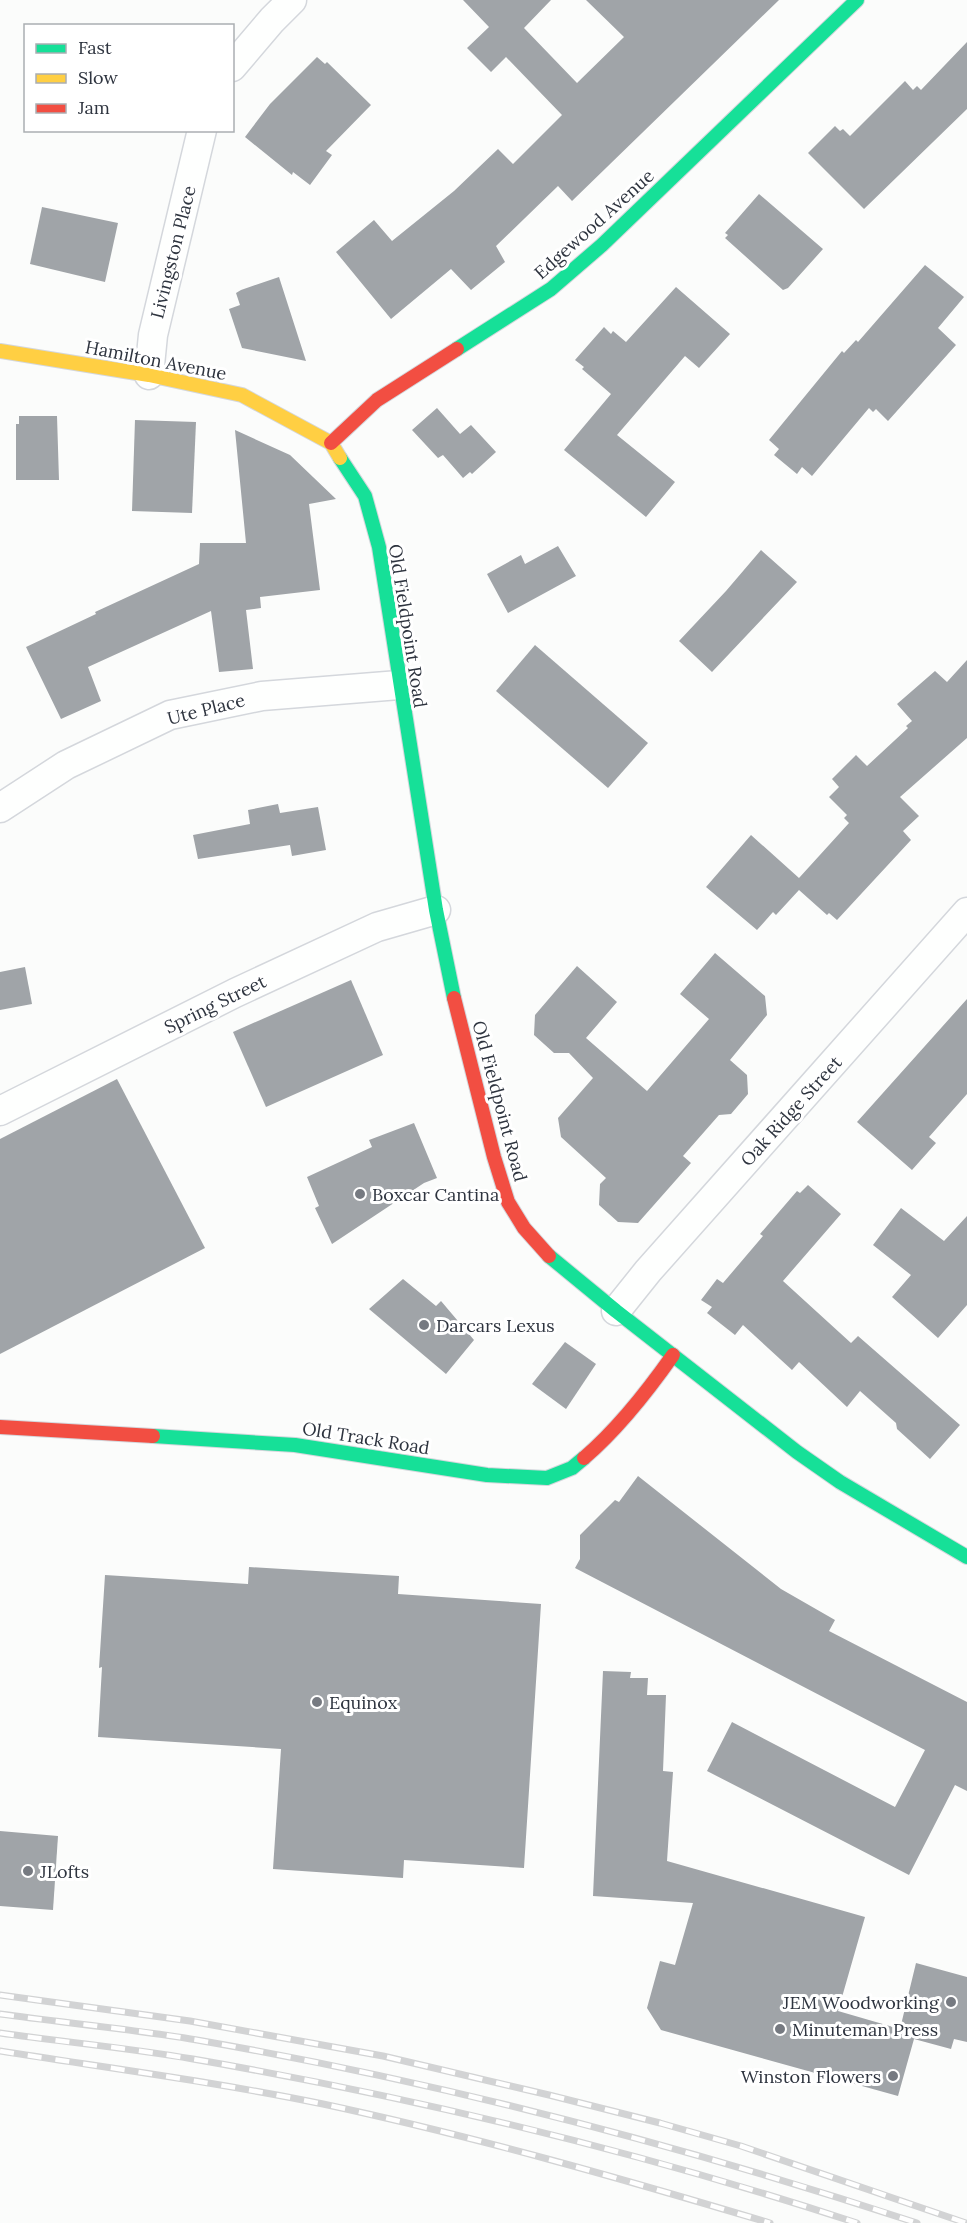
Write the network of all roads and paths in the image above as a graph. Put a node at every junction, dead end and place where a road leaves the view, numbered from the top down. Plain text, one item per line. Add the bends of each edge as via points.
1 (292, 0) edge
2 (857, 0) edge
3 (234, 65) edge
4 (202, 132) edge
5 (0, 351) edge
6 (149, 375) junction
7 (331, 443) junction
8 (399, 685) junction
9 (0, 808) edge
10 (436, 910) junction
11 (967, 912) edge
12 (0, 1111) edge
13 (616, 1311) junction
14 (673, 1355) junction
15 (0, 1427) edge
16 (967, 1557) edge

1 - 3 street
2 - 7 main road, Edgewood Avenue via 602,245 551,289 377,400
4 - 6 street, Livingston Place via 153,335
5 - 6 main road, Hamilton Avenue
6 - 7 main road, Hamilton Avenue via 242,395
7 - 8 main road, Old Fieldpoint Road via 365,496 379,547
8 - 9 street, Ute Place via 262,696 170,715 66,765
8 - 10 main road, Old Fieldpoint Road
10 - 12 street, Spring Street via 367,932 235,993
10 - 13 main road, Old Fieldpoint Road via 449,976 508,1202 524,1228 550,1257
11 - 13 street, Oak Ridge Street
13 - 14 main road, Old Fieldpoint Road
14 - 15 main road, Old Track Road via 644,1396 600,1444 572,1468 547,1478 487,1475 295,1445
14 - 16 main road, Old Fieldpoint Road via 840,1482

